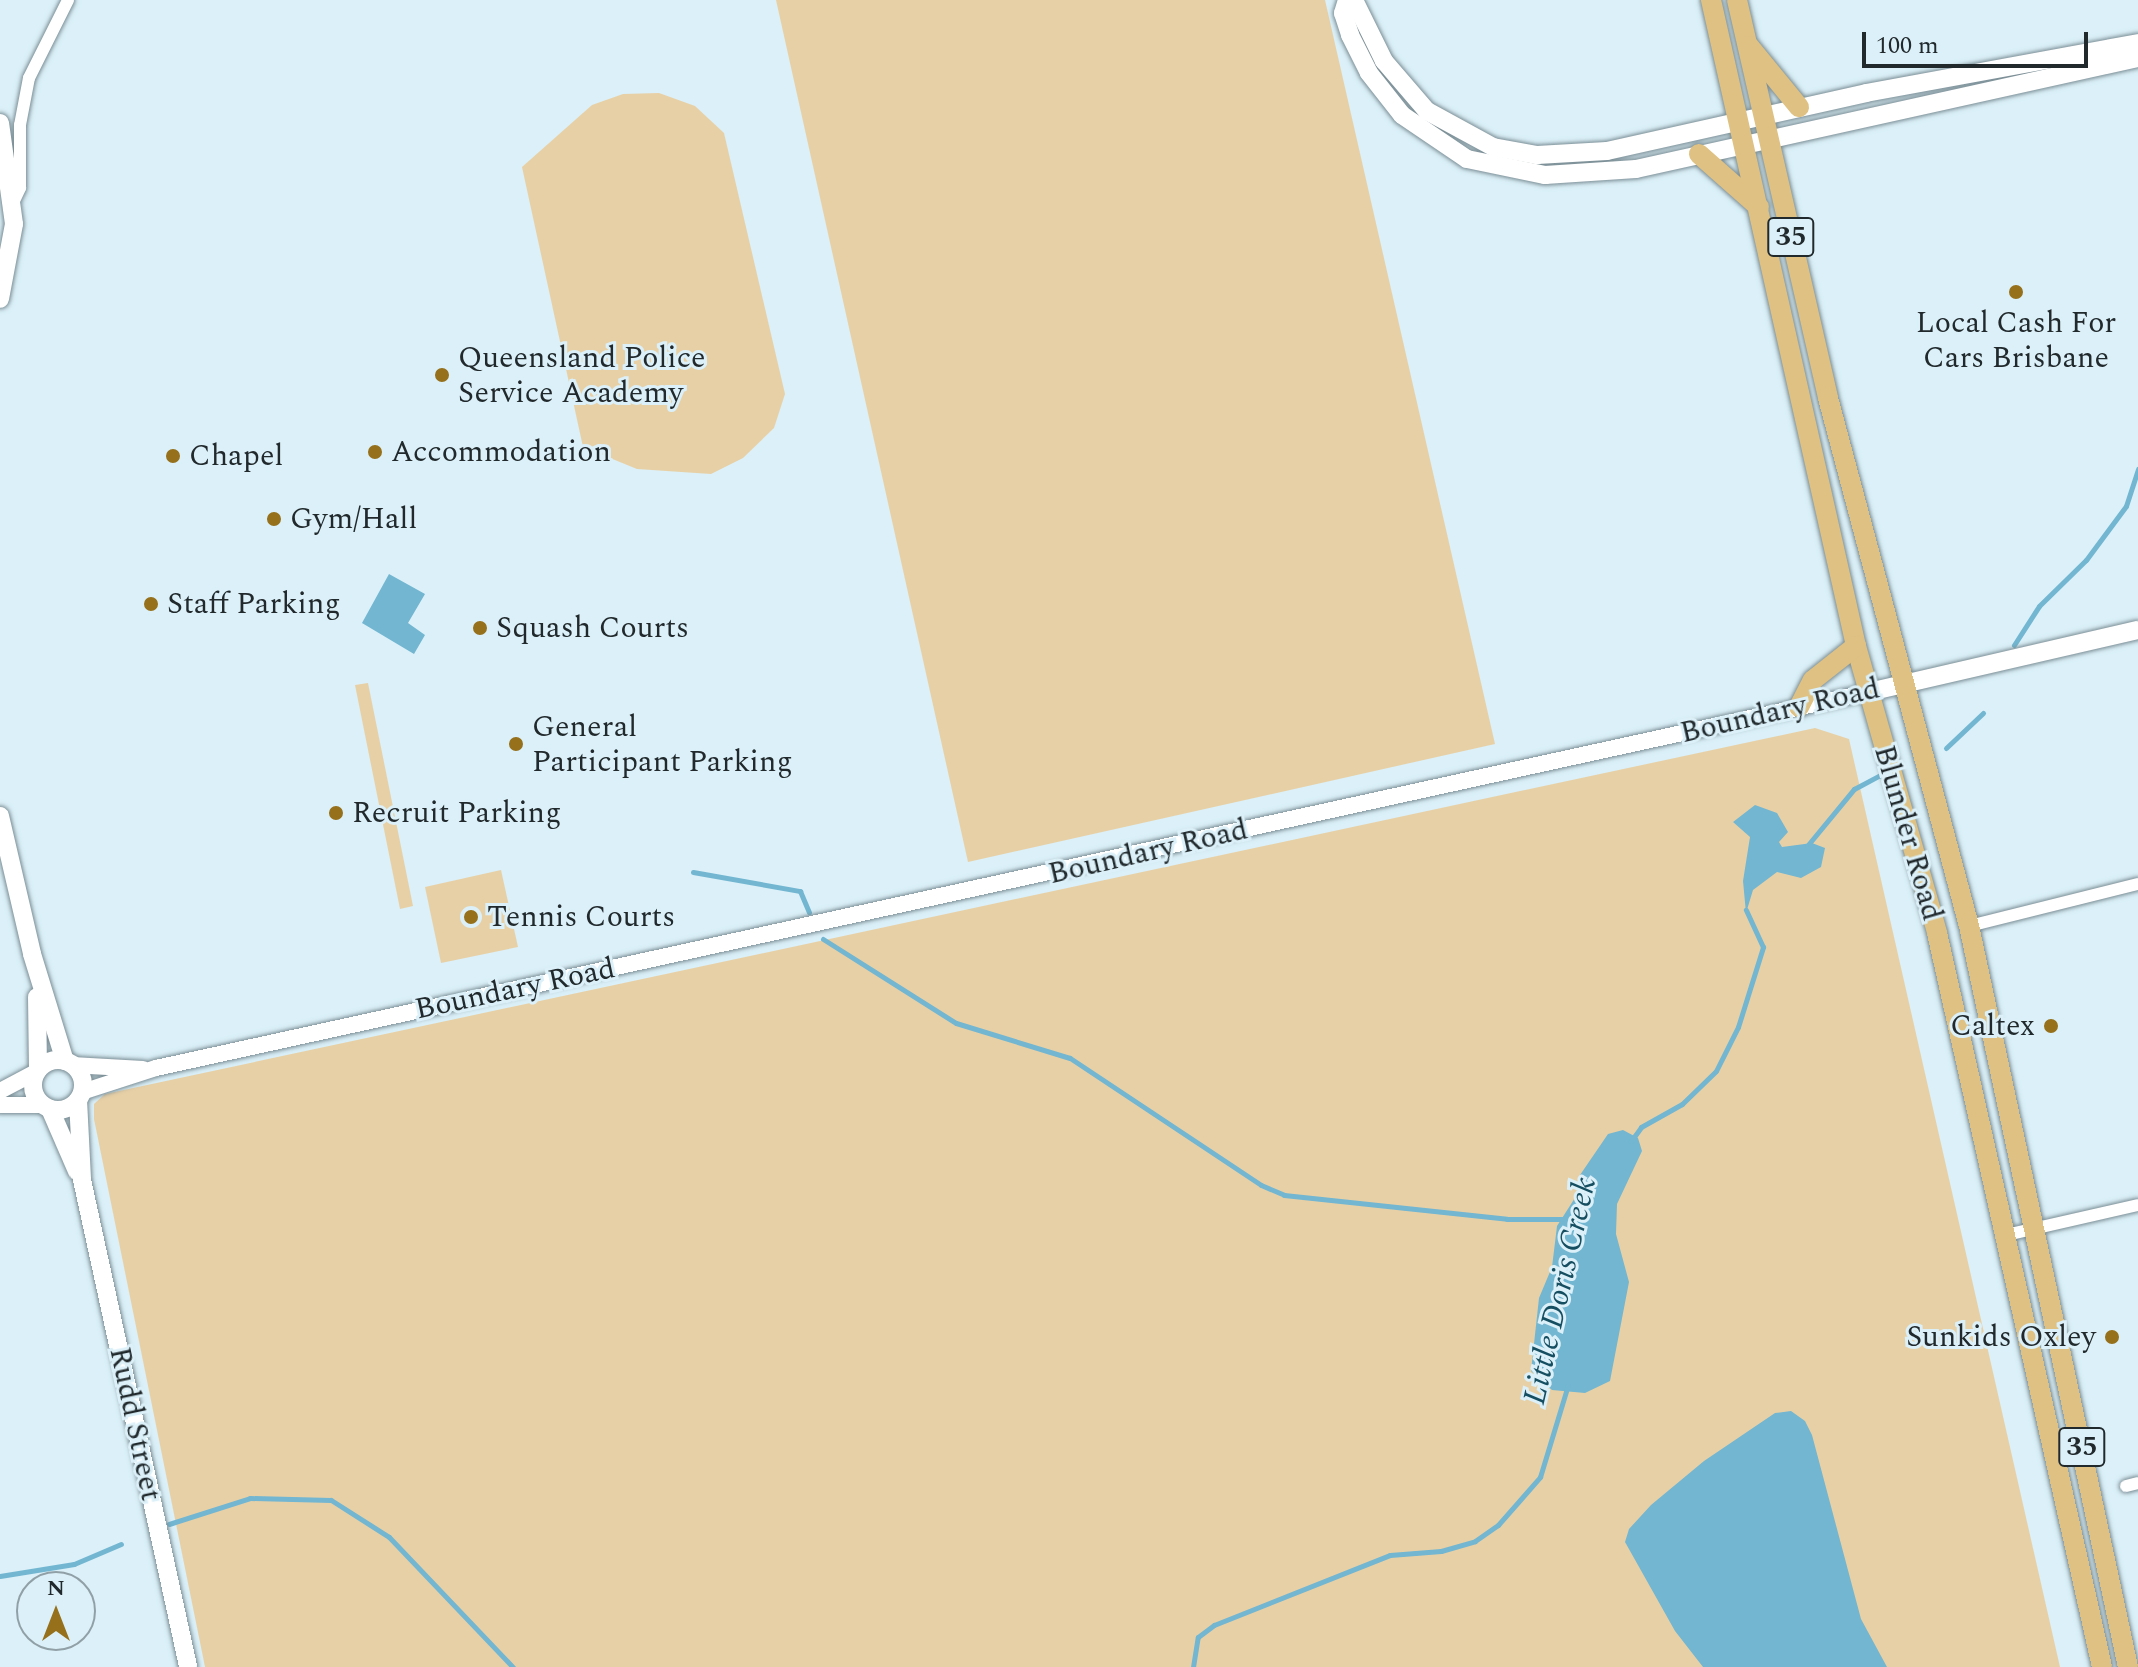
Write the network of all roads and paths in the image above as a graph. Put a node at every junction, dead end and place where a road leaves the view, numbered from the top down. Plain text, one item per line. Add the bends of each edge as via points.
1 (68, 0) edge
2 (1347, 0) edge
3 (1354, 0) edge
4 (1711, 0) edge
5 (1737, 0) edge
6 (1747, 43) junction
7 (2138, 43) edge
8 (2138, 58) edge
9 (1799, 107) junction
10 (1763, 115) junction
11 (1737, 122) junction
12 (0, 123) edge
13 (1769, 139) junction
14 (1743, 145) junction
15 (1699, 154) junction
16 (0, 181) edge
17 (13, 203) junction
18 (1759, 207) junction
19 (0, 257) edge
20 (0, 299) edge
21 (2138, 630) edge
22 (1856, 646) junction
23 (1906, 682) junction
24 (1869, 692) junction
25 (1799, 707) junction
26 (0, 816) edge
27 (2138, 884) edge
28 (1969, 926) junction
29 (32, 954) junction
30 (68, 1063) junction
31 (156, 1068) junction
32 (37, 1071) junction
33 (0, 1091) edge
34 (80, 1096) junction
35 (0, 1105) edge
36 (46, 1107) junction
37 (82, 1180) junction
38 (2138, 1205) edge
39 (2037, 1228) junction
40 (2006, 1235) junction
41 (188, 1667) edge
42 (2102, 1667) edge
43 (2128, 1667) edge

1 - 17 street via 29,78 20,125 20,188
2 - 15 main road via 1343,13 1350,35 1385,97 1417,127 1467,159 1517,172 1576,176
3 - 11 main road via 1372,41 1412,97 1447,125 1493,147 1537,155 1578,154
4 - 11 main road, Blunder Road / 35
5 - 6 main road, Blunder Road / 35
6 - 9 main road
6 - 10 main road, Blunder Road / 35
7 - 9 main road
8 - 13 main road
9 - 10 main road
10 - 11 main road
10 - 13 main road, Blunder Road / 35
11 - 14 main road, Blunder Road / 35
12 - 17 main road
13 - 14 main road
13 - 23 main road, Blunder Road / 35 via 1828,398
14 - 15 main road
14 - 18 main road, Blunder Road / 35
15 - 18 main road
16 - 19 main road via 5,220
17 - 20 main road via 12,246
18 - 22 main road, Blunder Road / 35
21 - 23 main road, Boundary Road
22 - 24 main road, Blunder Road / 35
22 - 25 main road via 1813,680
23 - 24 main road, Boundary Road
23 - 28 main road, Blunder Road / 35
24 - 25 street, Boundary Road
24 - 40 main road, Blunder Road / 35 via 1937,933
25 - 31 street, Boundary Road
26 - 29 main road
27 - 28 street
28 - 39 main road, Blunder Road / 35
29 - 30 main road
29 - 32 main road via 39,1016
30 - 31 street, Boundary Road
30 - 32 main road via 50,1061
30 - 34 main road via 82,1080
31 - 34 street, Boundary Road
32 - 33 street
32 - 36 main road via 32,1086
34 - 36 main road via 62,1110
34 - 37 main road, Rudd Street
35 - 36 street
36 - 37 main road, Rudd Street
37 - 41 main road, Rudd Street
38 - 39 street
39 - 40 street
39 - 43 main road, Blunder Road / 35
40 - 42 main road, Blunder Road / 35

